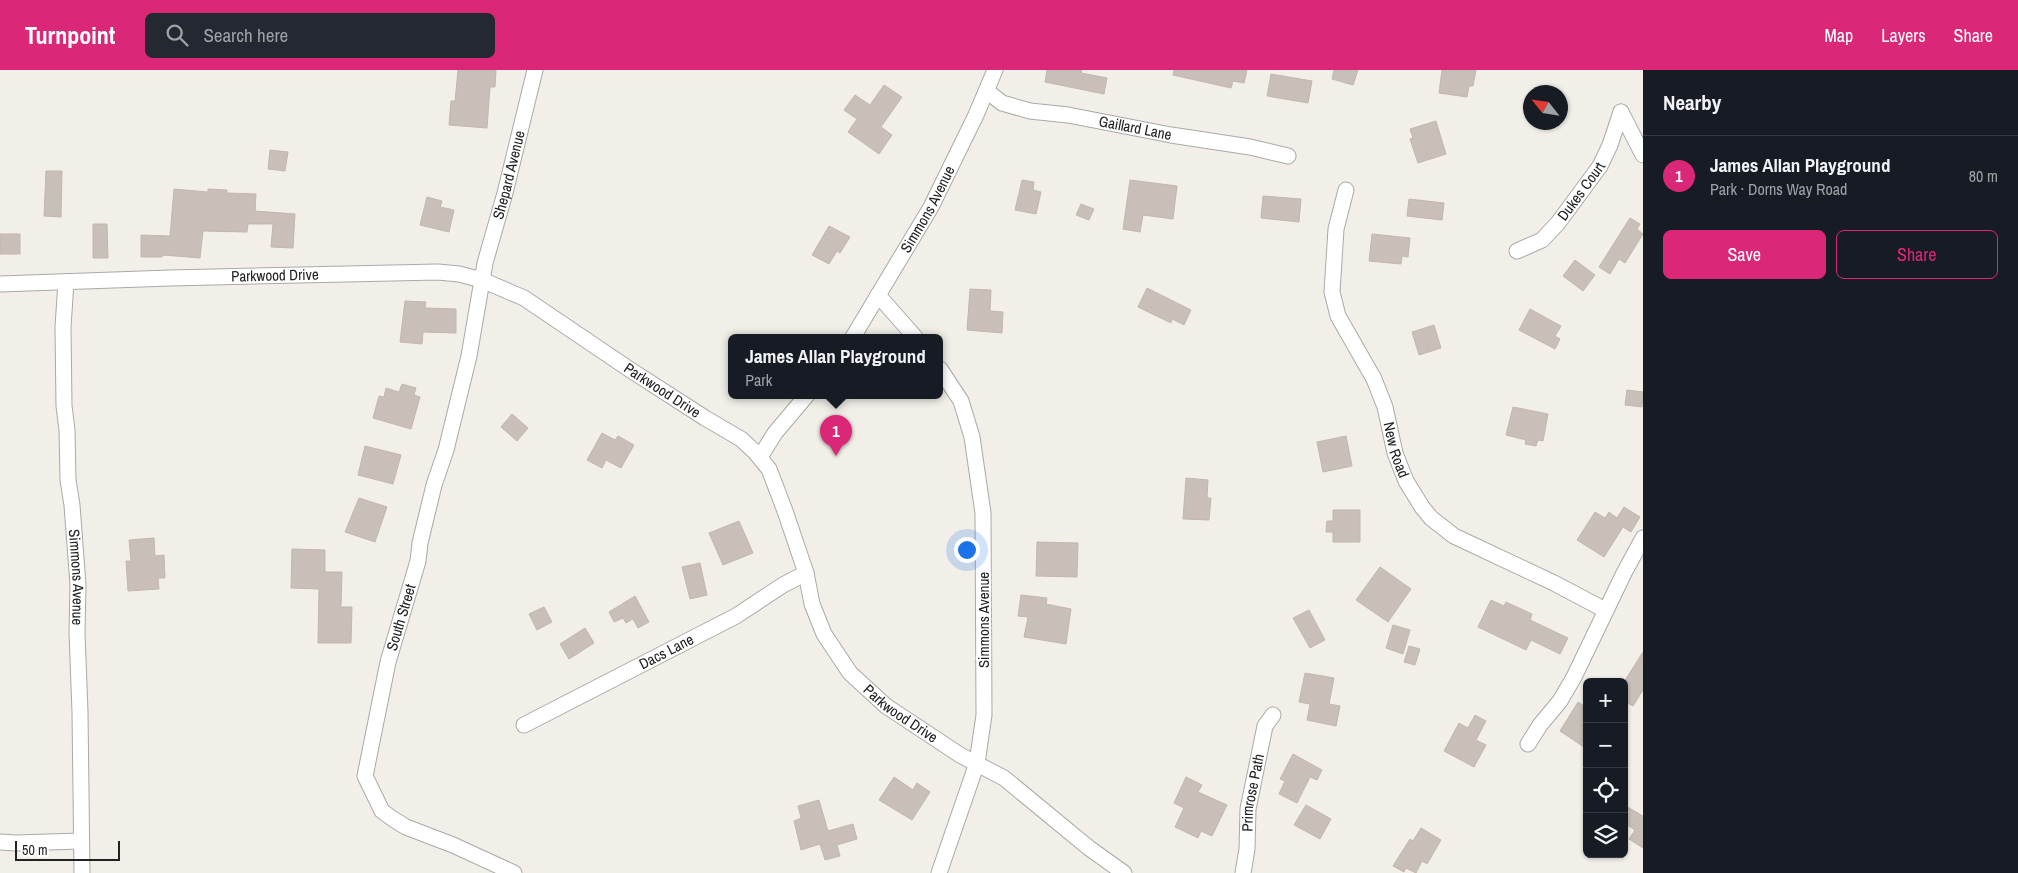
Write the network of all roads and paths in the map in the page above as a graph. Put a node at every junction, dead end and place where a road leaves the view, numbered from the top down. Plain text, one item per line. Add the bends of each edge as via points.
1 (535, 70) edge
2 (995, 70) edge
3 (987, 91) junction
4 (1643, 155) edge
5 (1288, 156) dead end
6 (1346, 190) dead end
7 (1517, 252) dead end
8 (482, 280) junction
9 (66, 282) junction
10 (0, 284) edge
11 (878, 296) junction
12 (855, 334) edge
13 (912, 334) edge
14 (943, 374) edge
15 (804, 399) edge
16 (760, 457) junction
17 (1643, 538) edge
18 (806, 573) junction
19 (1605, 610) junction
20 (1273, 714) dead end
21 (524, 725) dead end
22 (1528, 744) dead end
23 (977, 763) junction
24 (81, 841) junction
25 (0, 842) edge
26 (82, 873) edge
27 (514, 873) edge
28 (939, 873) edge
29 (1124, 873) edge
30 (1243, 873) edge

1 - 8 street, Shepard Avenue
2 - 3 street, Simmons Avenue
3 - 5 street, Gaillard Lane via 1002,104 1030,111 1068,115
3 - 11 street, Simmons Avenue via 931,207
4 - 7 street, Dukes Court via 1622,112 1600,166 1558,223 1542,240
6 - 19 street, New Road via 1336,229 1334,304 1374,379 1406,482 1422,507 1454,536
8 - 9 street, Parkwood Drive via 438,272
8 - 16 street, Parkwood Drive via 524,298 741,439
8 - 27 street, South Street via 469,356 434,485 418,561 388,662 365,776 382,811 393,819
9 - 10 street, Parkwood Drive
9 - 24 street, Simmons Avenue via 64,406 78,585
11 - 12 street, Simmons Avenue
11 - 13 street
14 - 23 street, Simmons Avenue via 961,401 972,437 984,513 984,715
15 - 16 street
16 - 18 street, Parkwood Drive via 777,489
17 - 19 street
18 - 21 street, Dacs Lane via 783,584 736,616
18 - 23 street, Parkwood Drive via 812,604 824,634 850,673 886,706
19 - 22 street via 1560,701
20 - 30 street, Primrose Path via 1263,732 1248,809
23 - 28 street, Simmons Avenue
23 - 29 street, Parkwood Drive via 1004,778
24 - 25 street
24 - 26 street, Simmons Avenue

